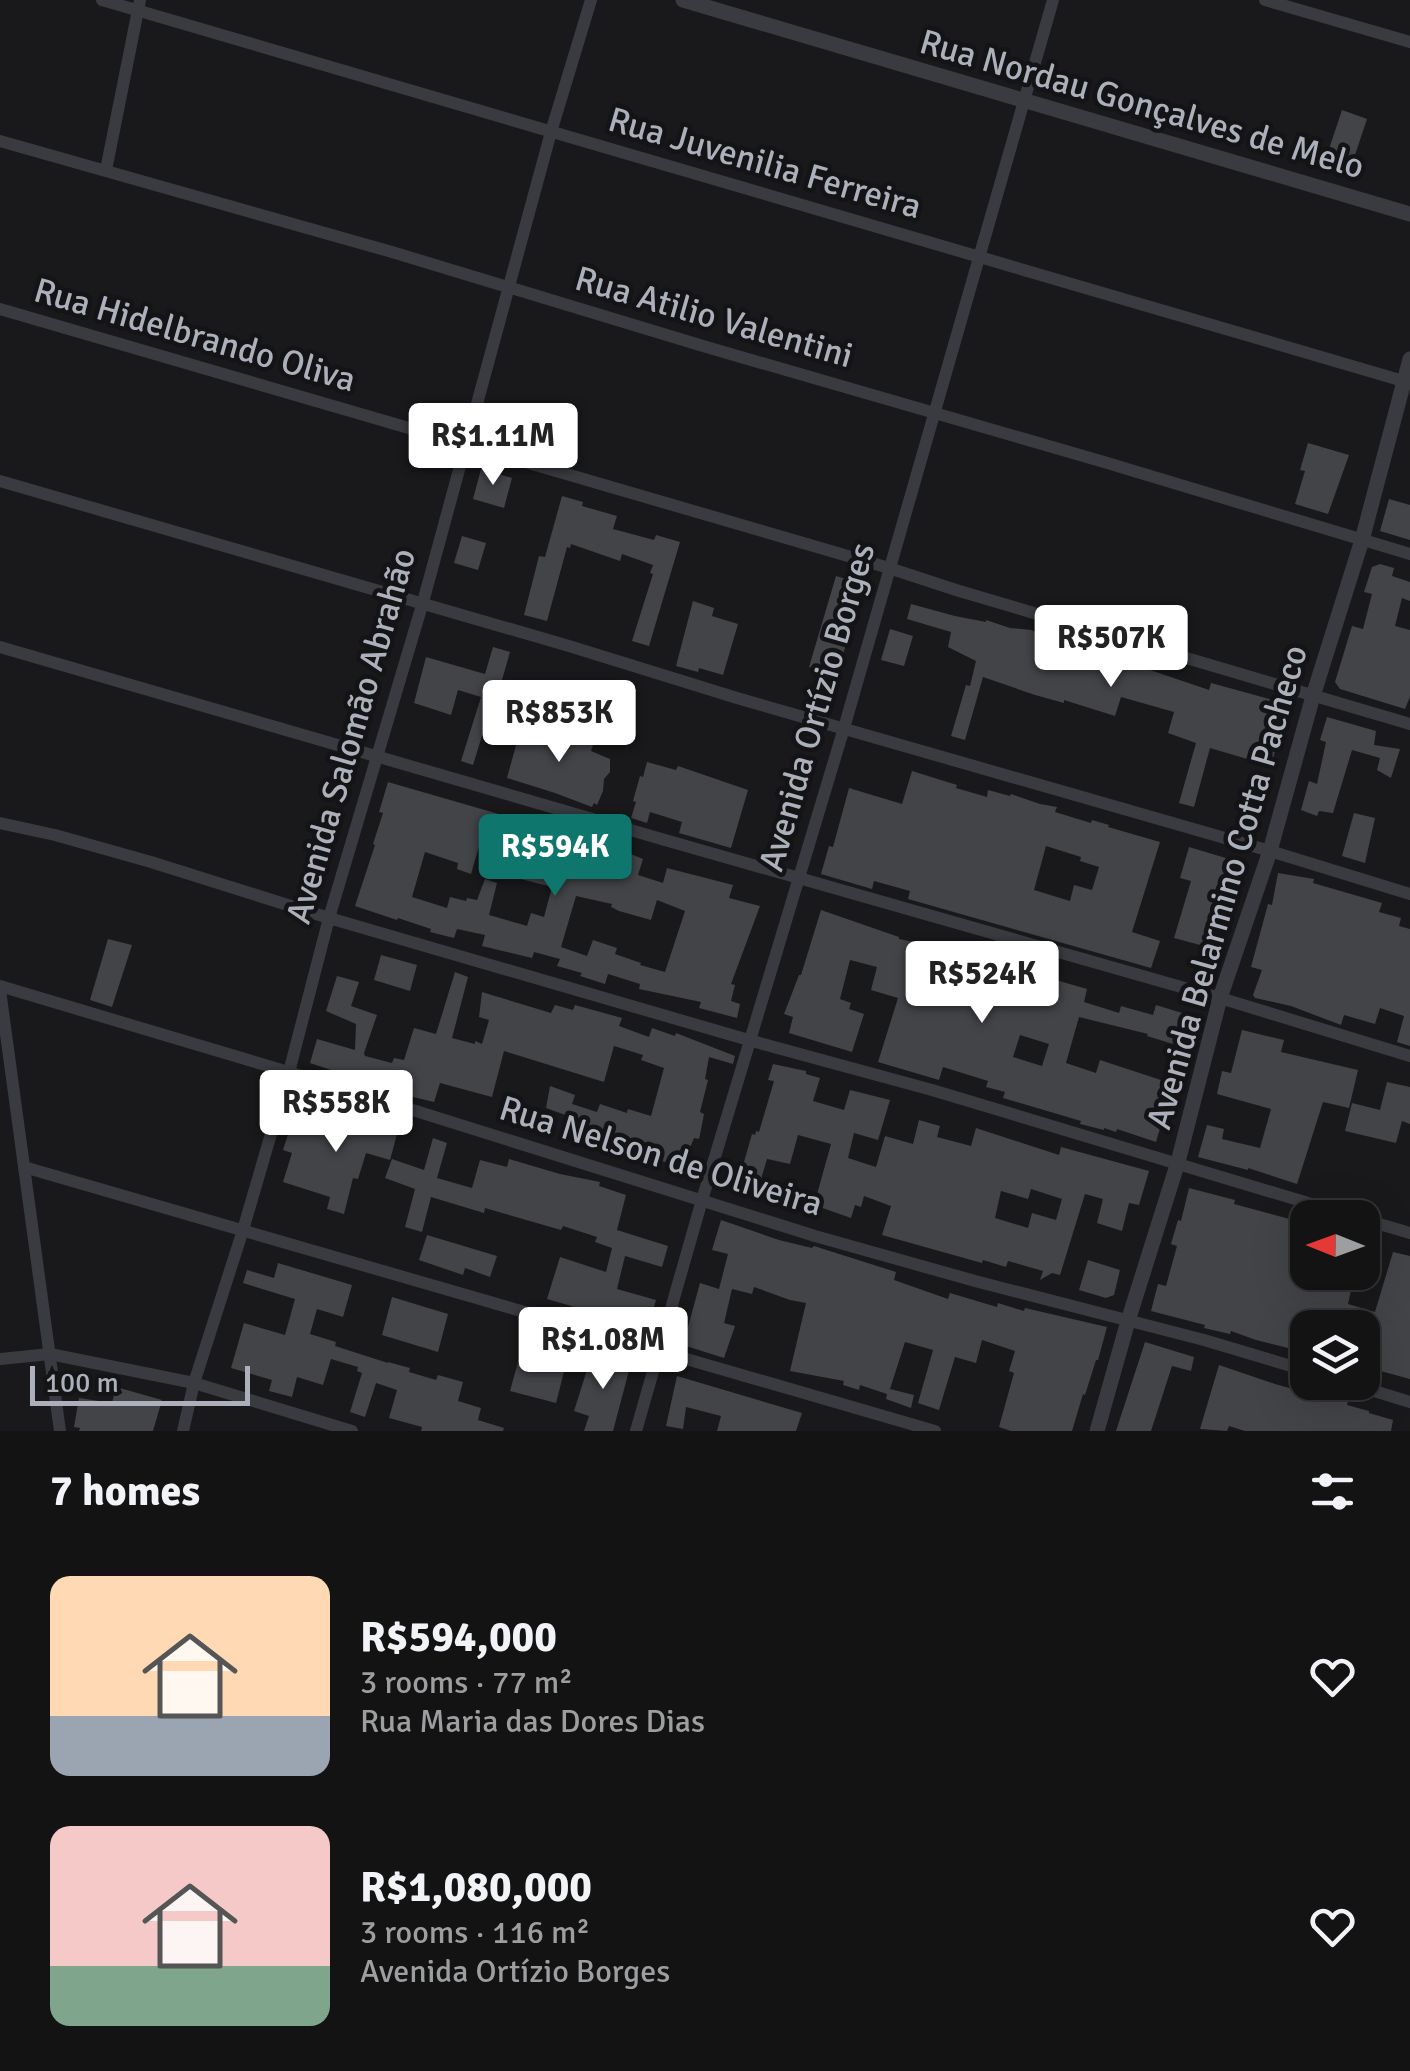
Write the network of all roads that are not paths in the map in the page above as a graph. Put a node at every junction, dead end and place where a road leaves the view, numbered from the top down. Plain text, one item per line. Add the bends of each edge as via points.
1 (102, 0) edge
2 (591, 0) edge
3 (684, 0) edge
4 (1053, 0) edge
5 (1266, 0) edge
6 (139, 5) edge
7 (1410, 42) edge
8 (1024, 100) junction
9 (551, 132) junction
10 (0, 141) edge
11 (106, 170) junction
12 (1410, 214) edge
13 (980, 258) junction
14 (510, 288) junction
15 (0, 309) edge
16 (1410, 358) edge
17 (1407, 383) edge
18 (934, 413) junction
19 (464, 445) junction
20 (0, 480) edge
21 (1362, 540) junction
22 (1410, 554) edge
23 (889, 568) junction
24 (422, 602) junction
25 (0, 647) edge
26 (1313, 696) junction
27 (1410, 724) edge
28 (844, 728) junction
29 (378, 758) junction
30 (0, 823) edge
31 (1270, 850) junction
32 (798, 878) junction
33 (1410, 894) edge
34 (329, 918) junction
35 (0, 988) edge
36 (1220, 998) junction
37 (752, 1042) junction
38 (1410, 1056) edge
39 (289, 1072) junction
40 (1178, 1162) junction
41 (24, 1166) junction
42 (702, 1200) junction
43 (1302, 1200) edge
44 (1380, 1224) edge
45 (243, 1230) junction
46 (1410, 1233) edge
47 (1128, 1322) junction
48 (658, 1351) junction
49 (50, 1354) junction
50 (0, 1359) edge
51 (1290, 1366) edge
52 (194, 1383) junction
53 (1380, 1393) edge
54 (1410, 1402) edge
55 (60, 1431) edge
56 (182, 1431) edge
57 (352, 1431) edge
58 (636, 1431) edge
59 (935, 1431) edge
60 (1097, 1431) edge

1 - 6 street, Rua Juvenilia Ferreira
2 - 9 street, Avenida Salomão Abrahão
3 - 8 street, Rua Nordau Gonçalves de Melo
4 - 8 street, Avenida Ortízio Borges
5 - 7 street
6 - 9 street, Rua Juvenilia Ferreira
6 - 11 street
8 - 12 street, Rua Nordau Gonçalves de Melo
8 - 13 street, Avenida Ortízio Borges
9 - 13 street, Rua Juvenilia Ferreira
9 - 14 street, Avenida Salomão Abrahão
10 - 11 street, Rua Atilio Valentini
11 - 14 street, Rua Atilio Valentini
13 - 17 street, Rua Juvenilia Ferreira
13 - 18 street, Avenida Ortízio Borges
14 - 18 street, Rua Atilio Valentini
14 - 19 street, Avenida Salomão Abrahão
15 - 19 street, Rua Hidelbrando Oliva
16 - 17 street, Avenida Belarmino Cotta Pacheco
17 - 21 street, Avenida Belarmino Cotta Pacheco
18 - 21 street, Rua Atilio Valentini
18 - 23 street, Avenida Ortízio Borges
19 - 23 street, Rua Hidelbrando Oliva
19 - 24 street, Avenida Salomão Abrahão
20 - 24 street
21 - 22 street, Rua Atilio Valentini
21 - 26 street, Avenida Belarmino Cotta Pacheco
23 - 26 street, Rua Hidelbrando Oliva
23 - 28 street, Avenida Ortízio Borges
24 - 28 street
24 - 29 street, Avenida Salomão Abrahão
25 - 29 street
26 - 27 street, Rua Hidelbrando Oliva
26 - 31 street, Avenida Belarmino Cotta Pacheco
28 - 31 street
28 - 32 street, Avenida Ortízio Borges
29 - 32 street
29 - 34 street, Avenida Salomão Abrahão
30 - 34 street
31 - 33 street
31 - 36 street, Avenida Belarmino Cotta Pacheco
32 - 36 street
32 - 37 street, Avenida Ortízio Borges
34 - 37 street
34 - 39 street, Avenida Salomão Abrahão
35 - 39 street, Rua Nelson de Oliveira
35 - 41 street
36 - 38 street
36 - 40 street, Avenida Belarmino Cotta Pacheco
37 - 40 street
37 - 42 street, Avenida Ortízio Borges
39 - 42 street, Rua Nelson de Oliveira
39 - 45 street, Avenida Salomão Abrahão
40 - 43 street
40 - 47 street, Avenida Belarmino Cotta Pacheco
41 - 45 street
41 - 49 street
42 - 47 street, Rua Nelson de Oliveira
42 - 48 street, Avenida Ortízio Borges
44 - 46 street
45 - 48 street
45 - 52 street, Avenida Salomão Abrahão
47 - 51 street, Rua Nelson de Oliveira
47 - 60 street, Avenida Belarmino Cotta Pacheco
48 - 58 street, Avenida Ortízio Borges
48 - 59 street
49 - 50 street
49 - 52 street
49 - 55 street
52 - 56 street, Avenida Salomão Abrahão
52 - 57 street
53 - 54 street

